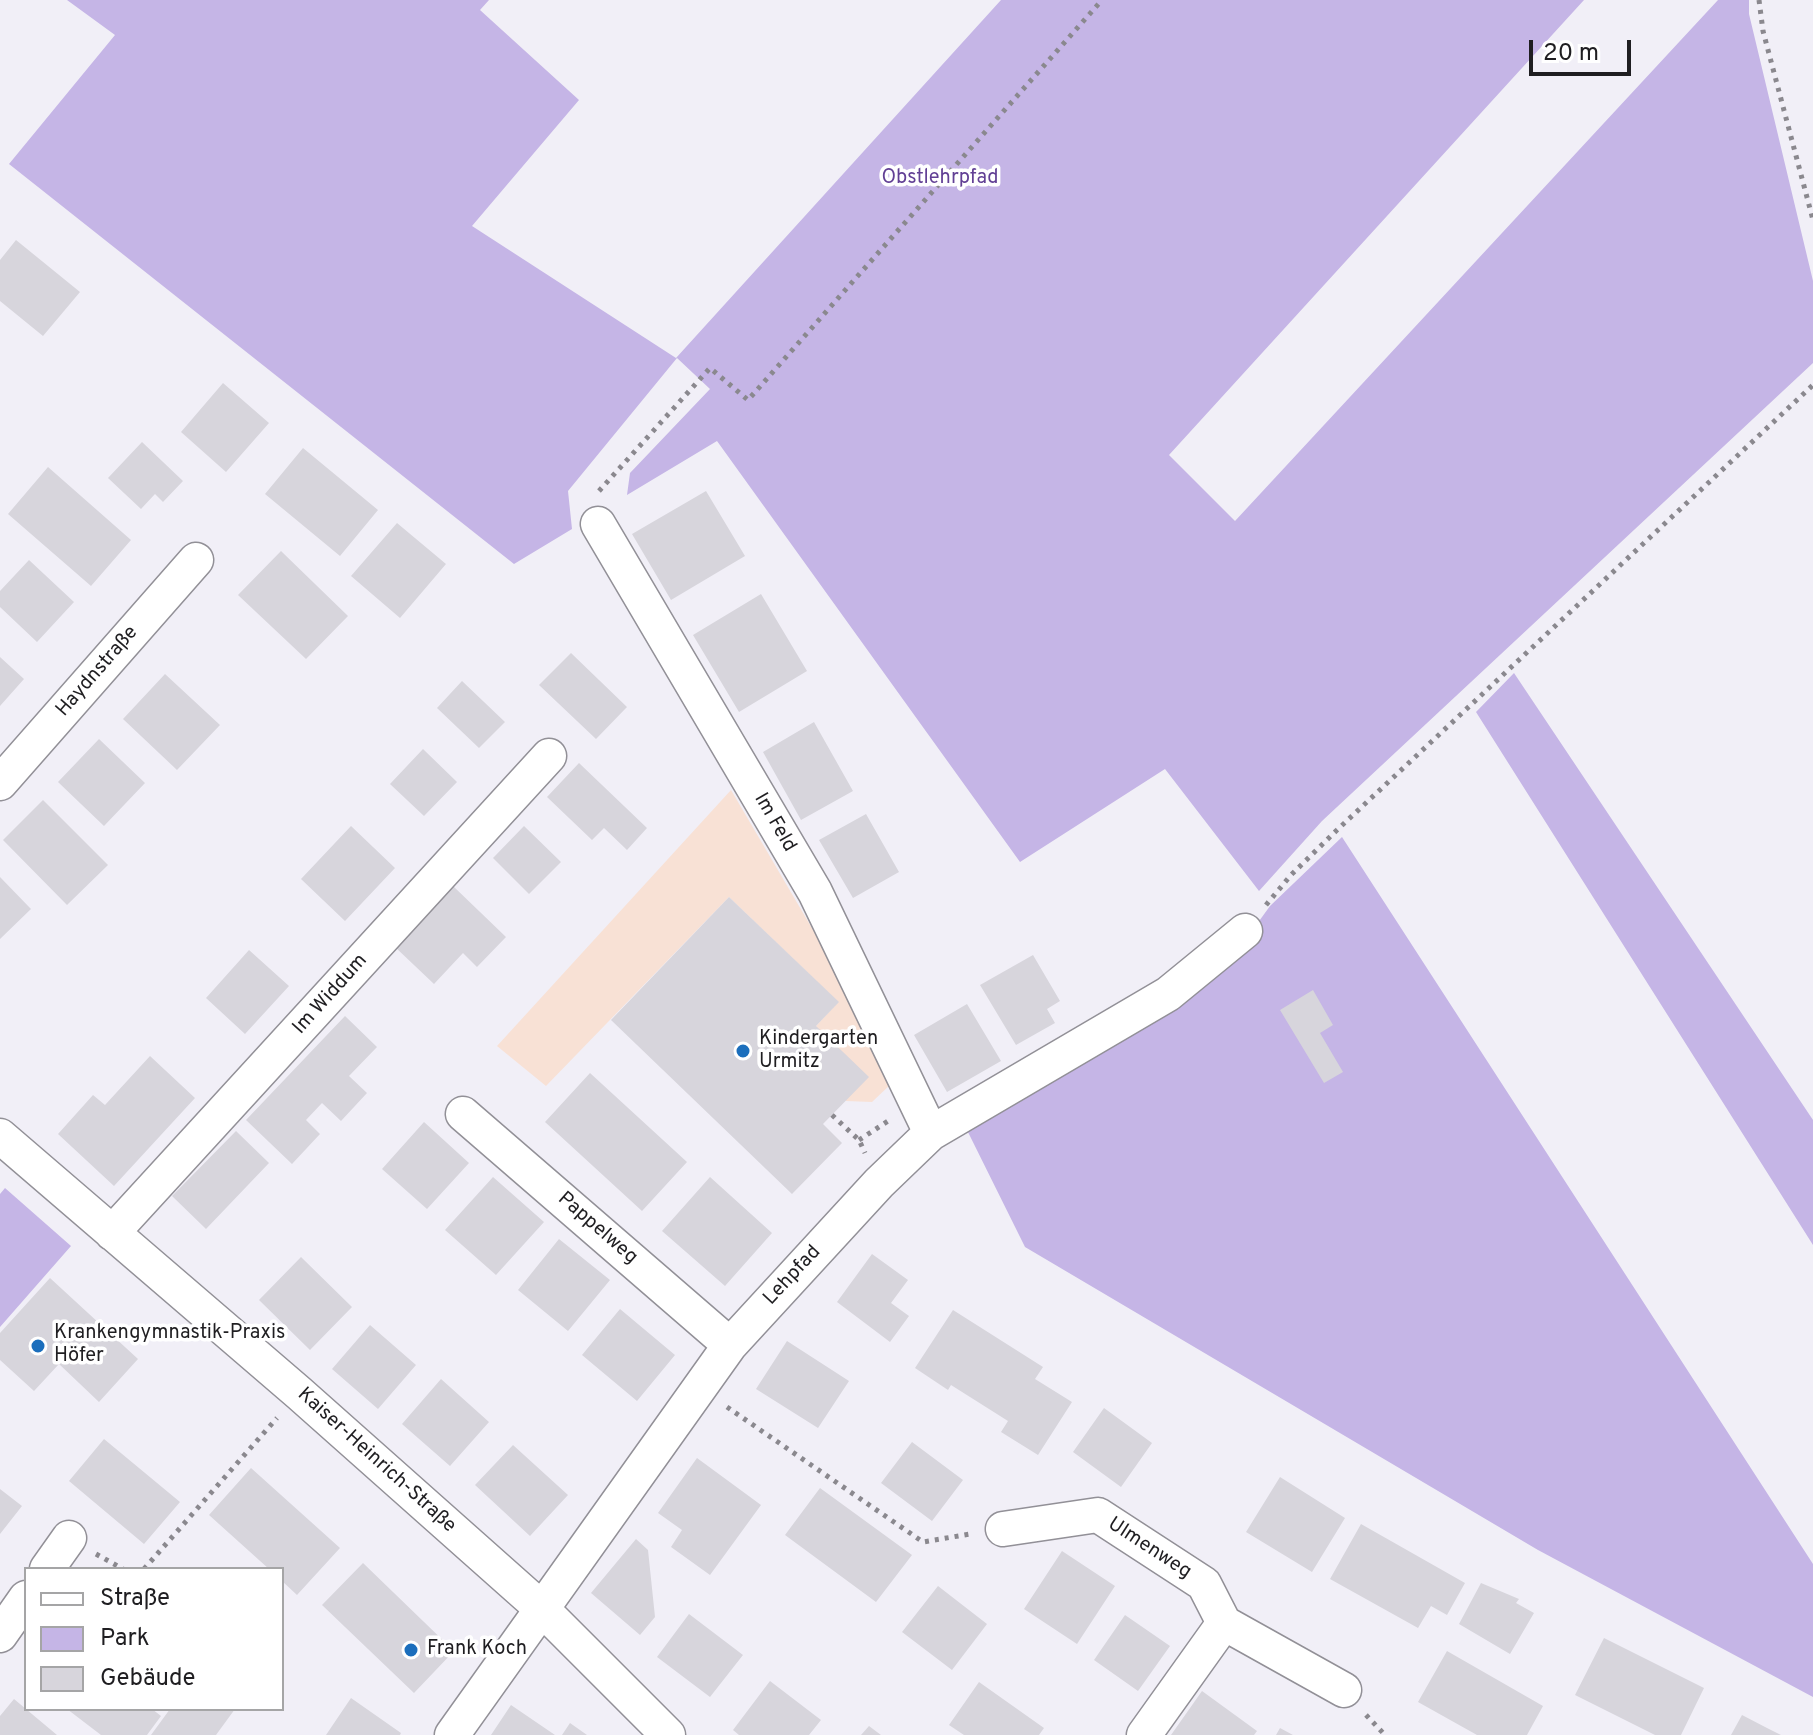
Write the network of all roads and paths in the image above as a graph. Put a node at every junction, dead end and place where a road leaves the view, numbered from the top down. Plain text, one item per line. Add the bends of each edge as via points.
1 (1102, 0) edge
2 (1759, 0) edge
3 (1813, 220) edge
4 (1813, 385) edge
5 (598, 524) joint
6 (196, 560) dead end
7 (549, 756) dead end
8 (0, 783) edge
9 (1245, 931) joint
10 (463, 1114) dead end
11 (832, 1115) dead end
12 (931, 1133) junction
13 (0, 1136) edge
14 (879, 1183) junction
15 (112, 1233) junction
16 (730, 1345) junction
17 (699, 1387) junction
18 (299, 1393) junction
19 (1003, 1529) joint
20 (69, 1538) dead end
21 (48, 1567) edge
22 (146, 1567) edge
23 (24, 1601) edge
24 (541, 1608) junction
25 (1224, 1623) junction
26 (0, 1635) edge
27 (1344, 1690) dead end
28 (452, 1735) edge
29 (668, 1735) edge
30 (1144, 1735) edge

1 - 5 path via 748,400 710,368 600,489
2 - 3 path
4 - 9 path via 1337,830
5 - 12 street, Im Feld via 815,892
6 - 8 street, Haydnstraße
7 - 15 street, Im Widdum
9 - 12 street, Lehpfad via 1168,994
10 - 16 street, Pappelweg
11 - 14 path via 859,1140
12 - 14 street, Lehpfad
13 - 15 street, Kaiser-Heinrich-Straße
14 - 16 street, Lehpfad
15 - 18 street, Kaiser-Heinrich-Straße
16 - 17 street, Lehpfad
17 - 19 path via 923,1542
17 - 24 street, Lehpfad
18 - 22 path
18 - 24 street, Kaiser-Heinrich-Straße
19 - 25 street, Ulmenweg via 1098,1515 1204,1584
20 - 21 street
23 - 26 street
24 - 28 street, Lehpfad
24 - 29 street, Kaiser-Heinrich-Straße
25 - 27 street
25 - 30 street

